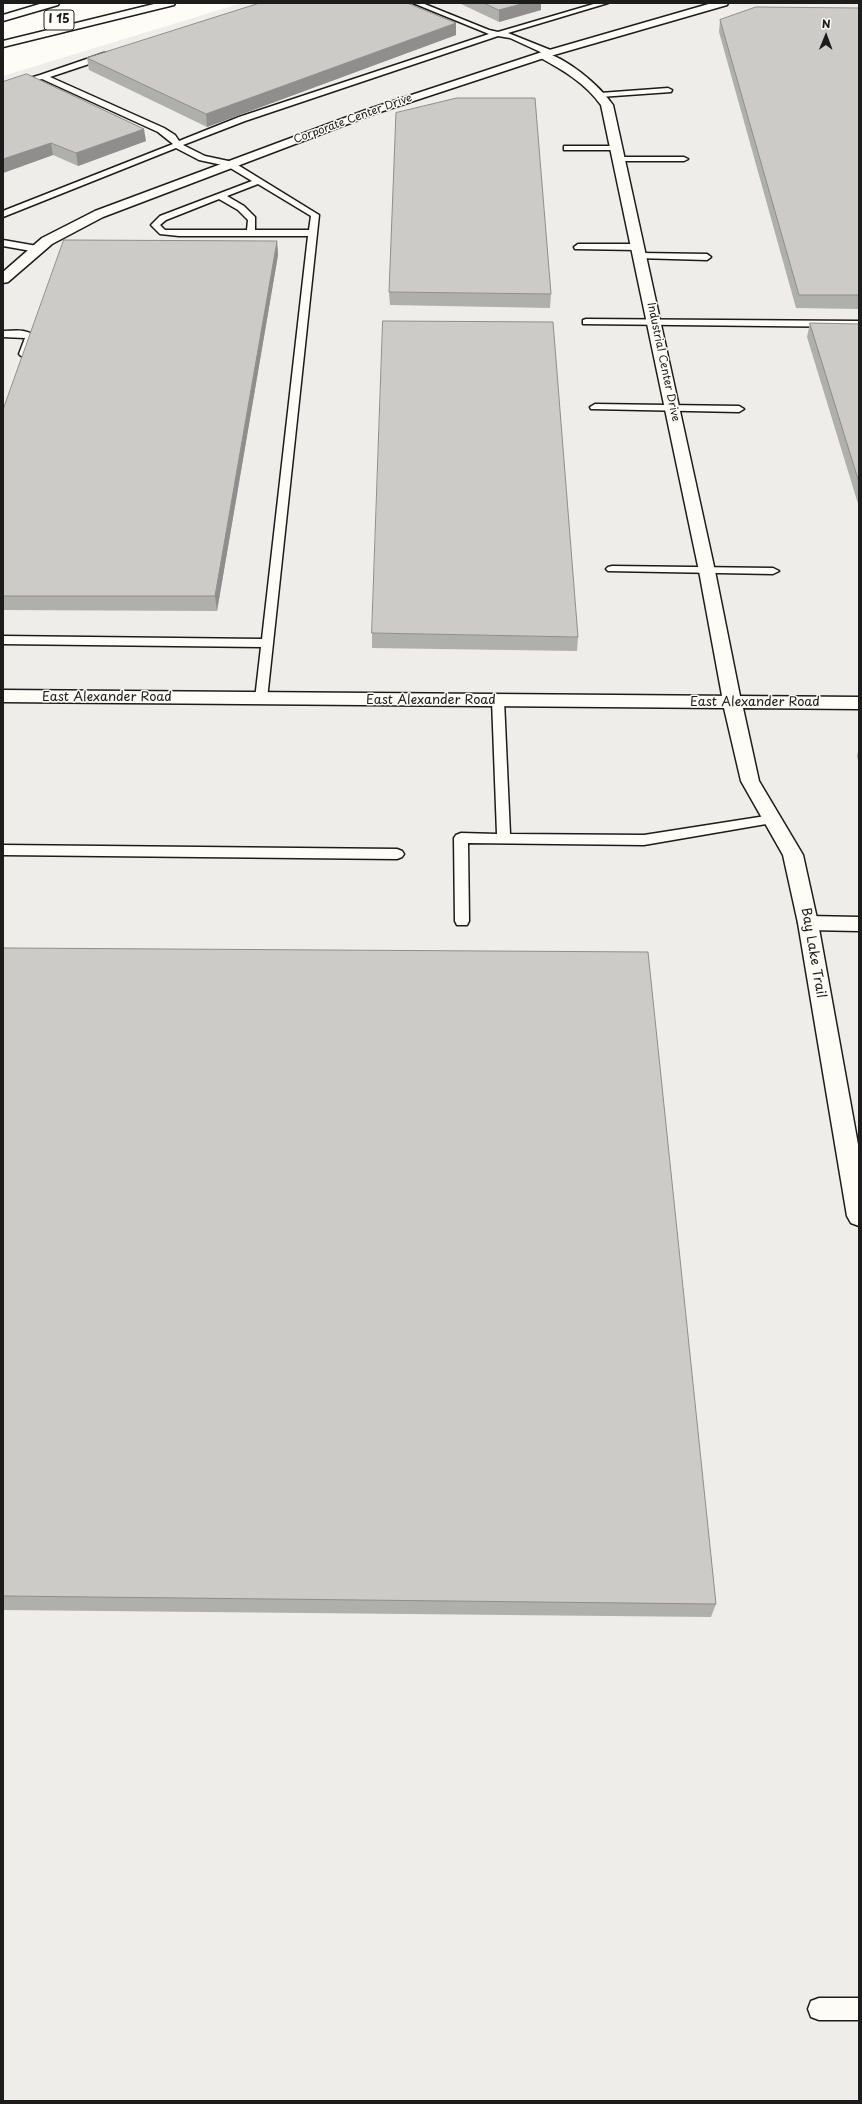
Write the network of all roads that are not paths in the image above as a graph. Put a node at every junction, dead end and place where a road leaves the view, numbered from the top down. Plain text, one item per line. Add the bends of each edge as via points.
1 (54, 3) edge
2 (170, 3) edge
3 (416, 3) edge
4 (605, 3) edge
5 (723, 3) edge
6 (70, 17) dead end
7 (3, 18) edge
8 (497, 34) junction
9 (3, 37) edge
10 (3, 44) edge
11 (116, 52) edge
12 (546, 54) junction
13 (44, 77) junction
14 (3, 88) edge
15 (668, 90) dead end
16 (600, 95) junction
17 (179, 146) junction
18 (567, 148) dead end
19 (618, 153) junction
20 (684, 159) dead end
21 (230, 164) junction
22 (259, 181) junction
23 (220, 196) junction
24 (3, 214) edge
25 (251, 233) junction
26 (314, 233) junction
27 (3, 243) edge
28 (578, 247) dead end
29 (37, 249) junction
30 (639, 251) junction
31 (707, 257) dead end
32 (3, 279) edge
33 (586, 322) dead end
34 (654, 324) junction
35 (859, 324) edge
36 (3, 334) edge
37 (20, 364) edge
38 (594, 407) dead end
39 (672, 408) junction
40 (740, 409) dead end
41 (612, 569) dead end
42 (708, 570) junction
43 (773, 571) dead end
44 (3, 640) edge
45 (267, 643) junction
46 (3, 696) edge
47 (261, 698) junction
48 (498, 700) junction
49 (732, 702) junction
50 (859, 703) edge
51 (772, 819) junction
52 (504, 839) junction
53 (3, 850) edge
54 (397, 854) dead end
55 (462, 921) dead end
56 (808, 923) junction
57 (859, 924) edge
58 (858, 1210) edge
59 (819, 2009) dead end
60 (859, 2010) edge

1 - 7 main road, I 15
2 - 10 main road
3 - 8 lane via 486,32
4 - 8 lane
5 - 12 main road, Corporate Center Drive
6 - 9 main road, I 15
8 - 12 lane via 512,36
8 - 17 lane via 242,119
11 - 13 lane
12 - 16 main road, Industrial Center Drive via 578,74
12 - 21 main road, Corporate Center Drive via 370,112
13 - 14 lane
13 - 17 lane via 161,130 172,137
15 - 16 lane
16 - 19 main road, Industrial Center Drive via 607,104
17 - 21 lane via 202,158
17 - 24 lane
18 - 19 lane
19 - 20 lane
19 - 30 main road, Industrial Center Drive
21 - 22 lane
21 - 29 main road, Corporate Center Drive via 99,214
22 - 23 lane
22 - 26 lane via 315,215
23 - 25 lane via 241,208 252,219
23 - 25 lane via 163,218 155,225 163,232
25 - 26 lane
26 - 45 lane
27 - 29 lane
28 - 30 lane
29 - 32 main road, Corporate Center Drive
30 - 31 lane
30 - 34 main road, Industrial Center Drive
33 - 34 lane
34 - 35 lane
34 - 39 main road, Industrial Center Drive
36 - 37 lane via 25,334 30,337
38 - 39 lane
39 - 40 lane
39 - 42 main road, Industrial Center Drive
41 - 42 lane
42 - 43 lane
42 - 49 main road, Industrial Center Drive
44 - 45 lane
45 - 47 lane
46 - 47 main road, East Alexander Road
47 - 48 main road, East Alexander Road
48 - 49 main road, East Alexander Road
48 - 52 lane
49 - 50 main road, East Alexander Road
49 - 51 main road, Bay Lake Trail via 750,781
51 - 52 lane via 644,840
51 - 56 main road, Bay Lake Trail via 793,856
52 - 55 lane via 461,838
53 - 54 lane
56 - 57 main road
56 - 58 main road, Bay Lake Trail
59 - 60 lane

